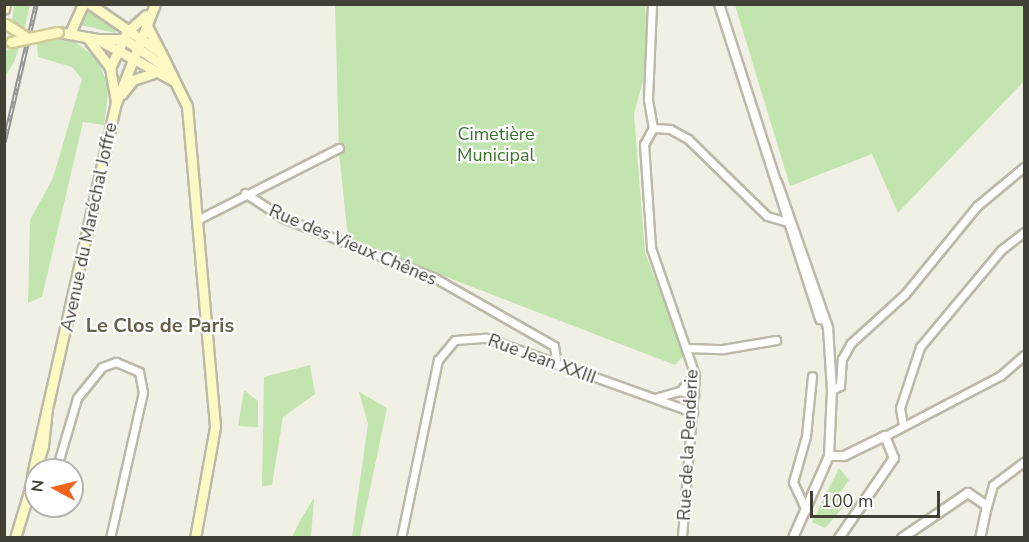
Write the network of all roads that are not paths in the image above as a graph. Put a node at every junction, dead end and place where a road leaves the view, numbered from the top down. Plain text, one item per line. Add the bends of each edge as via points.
1 (5, 4) edge
2 (83, 4) edge
3 (90, 4) edge
4 (155, 4) edge
5 (652, 4) edge
6 (719, 4) edge
7 (4, 9) edge
8 (147, 18) junction
9 (5, 22) edge
10 (71, 31) junction
11 (126, 35) junction
12 (26, 37) junction
13 (92, 38) junction
14 (137, 43) junction
15 (8, 44) edge
16 (118, 51) junction
17 (161, 53) junction
18 (131, 59) junction
19 (110, 68) junction
20 (171, 71) junction
21 (153, 73) junction
22 (174, 81) junction
23 (116, 103) junction
24 (653, 128) junction
25 (339, 148) dead end
26 (1024, 167) edge
27 (245, 193) junction
28 (199, 219) junction
29 (791, 221) junction
30 (1024, 232) edge
31 (776, 340) dead end
32 (688, 348) junction
33 (1024, 355) edge
34 (557, 365) junction
35 (695, 375) junction
36 (812, 376) dead end
37 (832, 390) junction
38 (680, 391) junction
39 (694, 395) junction
40 (655, 398) junction
41 (693, 412) junction
42 (903, 425) junction
43 (885, 436) junction
44 (829, 456) junction
45 (35, 458) edge
46 (60, 458) edge
47 (1024, 462) edge
48 (987, 506) junction
49 (806, 510) junction
50 (24, 511) edge
51 (17, 537) edge
52 (110, 537) edge
53 (195, 537) edge
54 (401, 537) edge
55 (682, 537) edge
56 (793, 537) edge
57 (839, 537) edge
58 (902, 537) edge
59 (980, 537) edge

1 - 7 main road
2 - 10 main road
3 - 11 main road
4 - 8 main road
5 - 24 street, Rue de la Penderie via 649,111
6 - 29 street
8 - 11 main road
8 - 14 main road, Avenue du Maréchal Joffre
8 - 17 main road
9 - 12 main road, bridge
10 - 12 main road, bridge
10 - 13 main road
11 - 13 main road
11 - 14 main road
11 - 16 main road
12 - 15 main road, bridge
13 - 16 main road
13 - 19 main road
14 - 17 main road
14 - 18 main road, Avenue du Maréchal Joffre
14 - 20 main road
16 - 18 main road
16 - 19 main road
17 - 20 main road
18 - 21 main road
18 - 23 main road, Avenue du Maréchal Joffre
19 - 23 main road
20 - 22 main road
21 - 22 main road
21 - 23 main road via 133,80
22 - 28 main road via 187,106
23 - 45 main road, Avenue du Maréchal Joffre via 48,408 36,439
24 - 29 street via 670,129 688,139 767,216
24 - 32 street, Rue de la Penderie via 644,144 651,248
25 - 27 street
26 - 37 street via 977,206 905,294 851,343 842,359 840,386
27 - 28 street
27 - 34 street, Rue des Vieux Chênes via 283,218 435,278 554,346
28 - 53 main road via 214,435
29 - 37 street via 827,336
30 - 42 street via 1001,250 920,347 900,408
31 - 32 street via 723,349
32 - 35 street, Rue de la Penderie
33 - 42 street via 1000,376
34 - 40 street, Rue Jean XXIII
34 - 54 street, Rue Jean XXIII via 479,336 455,340 442,351
35 - 38 street
35 - 39 street, Rue de la Penderie
36 - 49 street via 806,436 793,482
37 - 44 street
38 - 39 street
38 - 40 street
39 - 41 street, Rue de la Penderie
40 - 41 street, Rue Jean XXIII
41 - 55 street, Rue de la Penderie
42 - 43 street
43 - 44 street via 844,456
43 - 57 street via 894,455 892,469
44 - 49 street
46 - 52 street via 77,398 102,367 116,362 139,372 143,392
47 - 48 street via 993,485
48 - 58 street via 975,495 960,493
48 - 59 street
49 - 56 street
50 - 51 main road, Avenue du Maréchal Joffre

